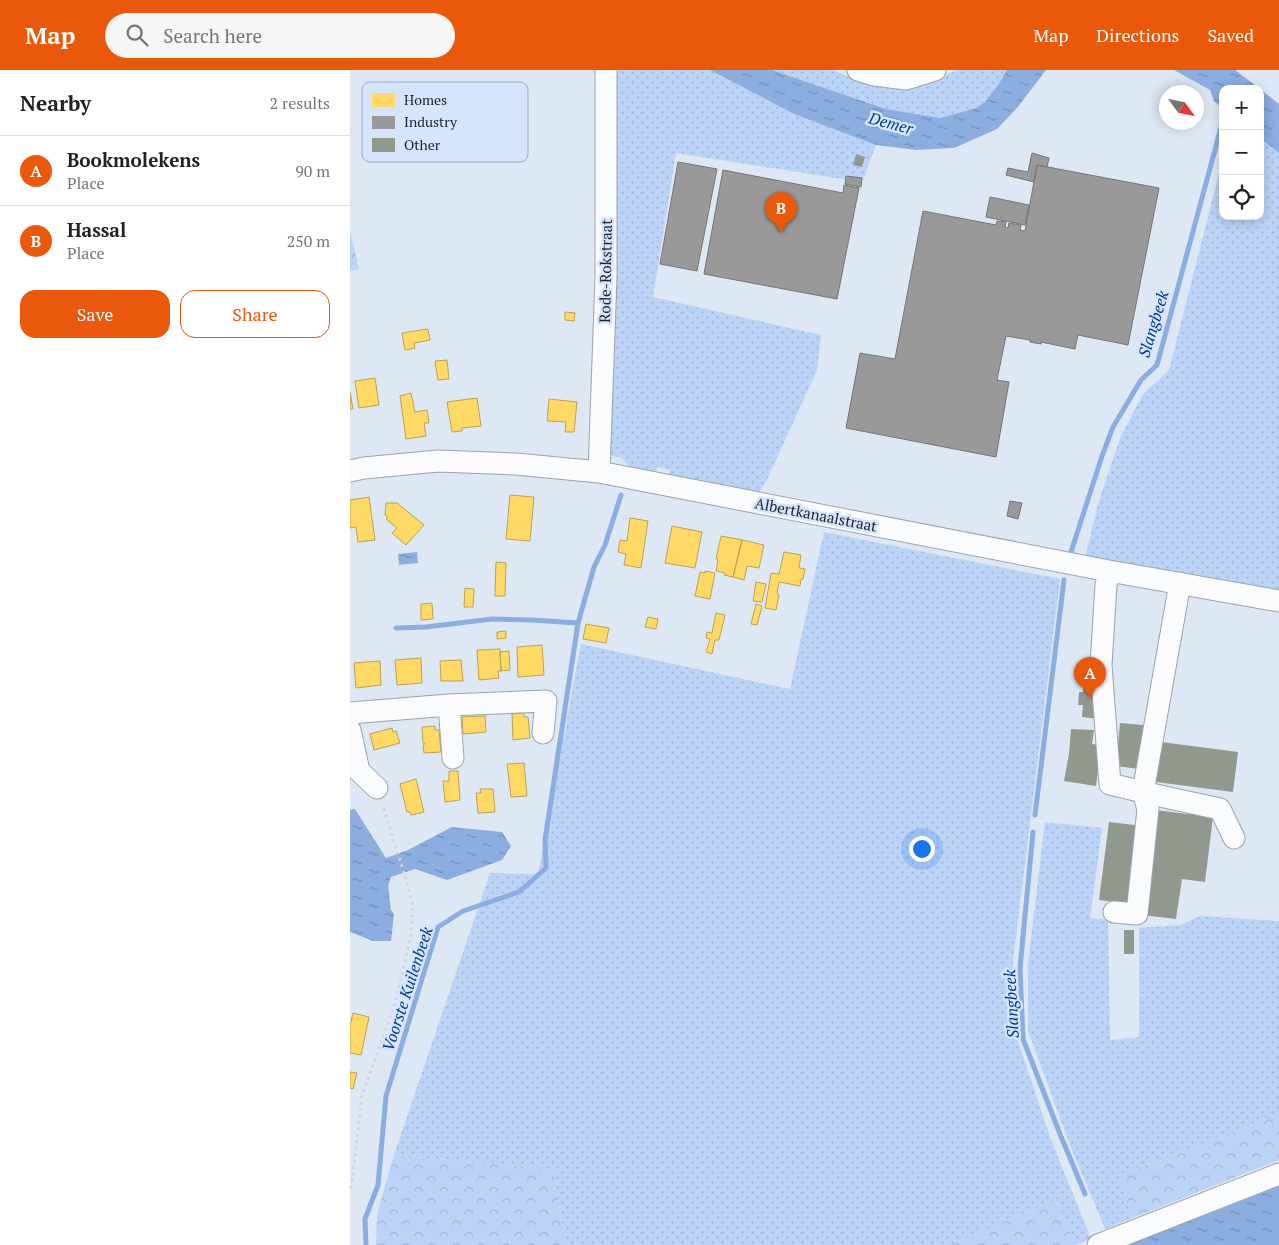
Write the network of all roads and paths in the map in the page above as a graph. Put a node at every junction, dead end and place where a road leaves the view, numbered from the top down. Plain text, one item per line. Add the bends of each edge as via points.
1 (606, 70) edge
2 (858, 70) edge
3 (935, 70) edge
4 (350, 471) edge
5 (598, 472) junction
6 (1109, 571) junction
7 (1180, 583) junction
8 (1279, 601) edge
9 (449, 705) junction
10 (350, 713) edge
11 (350, 730) edge
12 (543, 733) dead end
13 (453, 758) dead end
14 (377, 788) joint
15 (1144, 792) junction
16 (1234, 838) dead end
17 (1114, 912) dead end
18 (1279, 1174) edge
19 (350, 1188) edge
20 (1098, 1245) edge

1 - 5 street, Rode-Rokstraat via 606,277
2 - 3 street via 906,79
4 - 5 street, Albertkanaalstraat via 438,461
5 - 6 street, Albertkanaalstraat
6 - 7 street, Albertkanaalstraat
6 - 15 street via 1101,665 1110,784
7 - 8 street, Albertkanaalstraat
7 - 15 street
9 - 10 street
9 - 12 street via 546,701
9 - 13 street
11 - 14 street via 359,771
14 - 19 path via 413,907 411,936 395,1004 362,1095
15 - 16 street via 1220,809
15 - 17 street via 1148,809 1137,914
18 - 20 street

